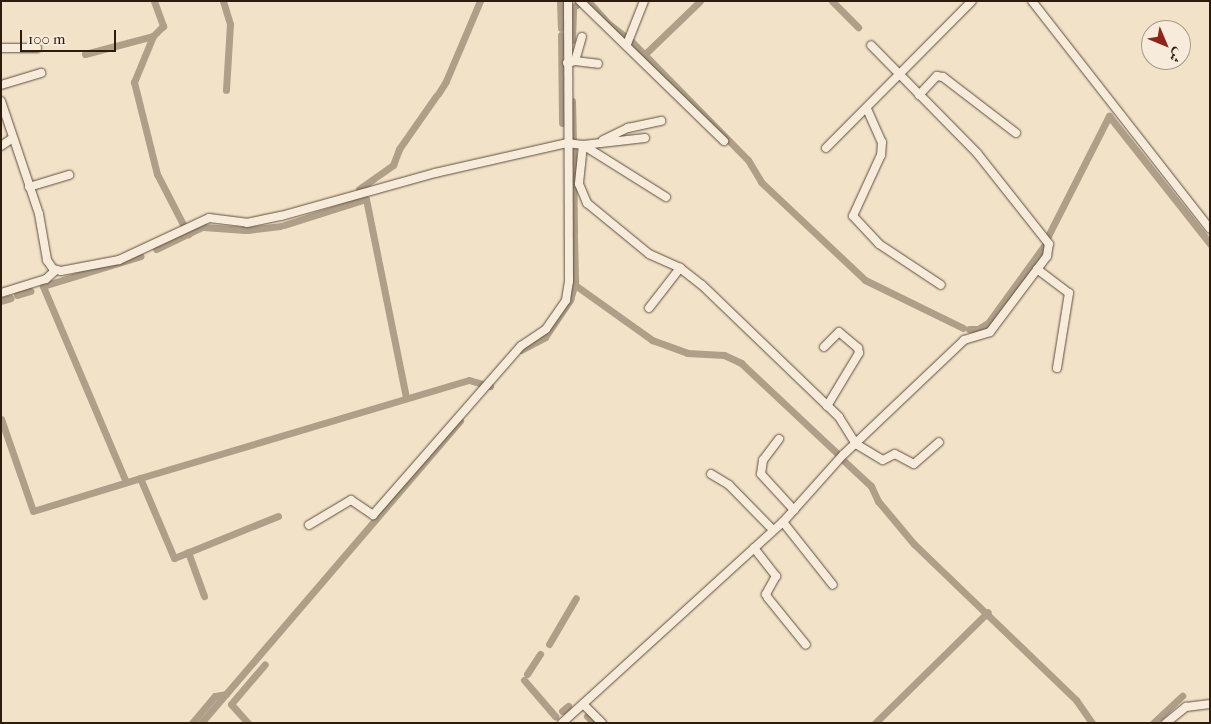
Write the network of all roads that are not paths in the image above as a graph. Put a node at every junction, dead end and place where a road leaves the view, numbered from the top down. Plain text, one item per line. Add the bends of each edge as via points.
1 (580, 1) edge
2 (644, 1) edge
3 (972, 1) edge
4 (1032, 1) edge
5 (568, 2) edge
6 (582, 37) dead end
7 (627, 44) junction
8 (871, 45) dead end
9 (1, 48) edge
10 (37, 48) dead end
11 (571, 62) junction
12 (598, 64) dead end
13 (40, 73) dead end
14 (900, 76) junction
15 (1, 85) edge
16 (919, 95) junction
17 (1, 101) edge
18 (867, 109) junction
19 (661, 121) dead end
20 (1016, 133) dead end
21 (14, 138) junction
22 (645, 138) dead end
23 (724, 141) dead end
24 (567, 143) junction
25 (597, 143) junction
26 (583, 145) junction
27 (1, 146) edge
28 (826, 148) dead end
29 (69, 175) dead end
30 (29, 187) junction
31 (666, 197) dead end
32 (1210, 229) edge
33 (680, 268) junction
34 (1037, 269) junction
35 (56, 270) junction
36 (941, 285) dead end
37 (1, 293) edge
38 (649, 308) dead end
39 (824, 347) dead end
40 (1057, 368) dead end
41 (828, 406) junction
42 (778, 439) dead end
43 (939, 442) dead end
44 (856, 444) junction
45 (711, 474) dead end
46 (794, 510) junction
47 (783, 522) junction
48 (309, 525) dead end
49 (773, 530) junction
50 (754, 548) junction
51 (833, 585) dead end
52 (806, 645) dead end
53 (583, 704) junction
54 (1210, 704) edge
55 (562, 723) edge
56 (602, 723) edge
57 (1166, 723) edge

1 - 7 street
2 - 7 street
3 - 14 street
4 - 32 street
5 - 11 street
6 - 11 street
7 - 23 street
8 - 14 street
9 - 10 street
11 - 12 street
11 - 24 street
13 - 15 street
14 - 16 street
14 - 18 street
16 - 20 street via 936,76 943,77
16 - 34 street via 977,153 1049,244 1047,256
17 - 21 street
18 - 28 street
18 - 36 street via 882,142 882,155 853,216 879,244
19 - 25 street via 628,128
21 - 27 street
21 - 30 street
22 - 25 street
24 - 26 street
24 - 35 street via 435,173 281,216 247,222 209,218 119,260 73,271
24 - 48 street via 569,281 566,300 546,329 521,346 378,511 369,515 354,502 347,501
25 - 26 street
26 - 31 street
26 - 33 street via 579,184 587,203 649,254
29 - 30 street
30 - 35 street via 39,214 47,260
33 - 38 street
33 - 41 street via 702,285
34 - 40 street via 1069,293
34 - 44 street via 990,332 964,340
35 - 37 street via 46,279
39 - 41 street via 839,332 858,348 859,353
41 - 44 street
42 - 46 street via 763,460 761,474
43 - 44 street via 914,464 895,454 883,460
44 - 46 street
45 - 49 street via 729,485
46 - 47 street
47 - 49 street
47 - 51 street
49 - 50 street
50 - 52 street via 776,576 766,594 768,598
50 - 53 street
53 - 55 street
53 - 56 street
54 - 57 street via 1186,707

